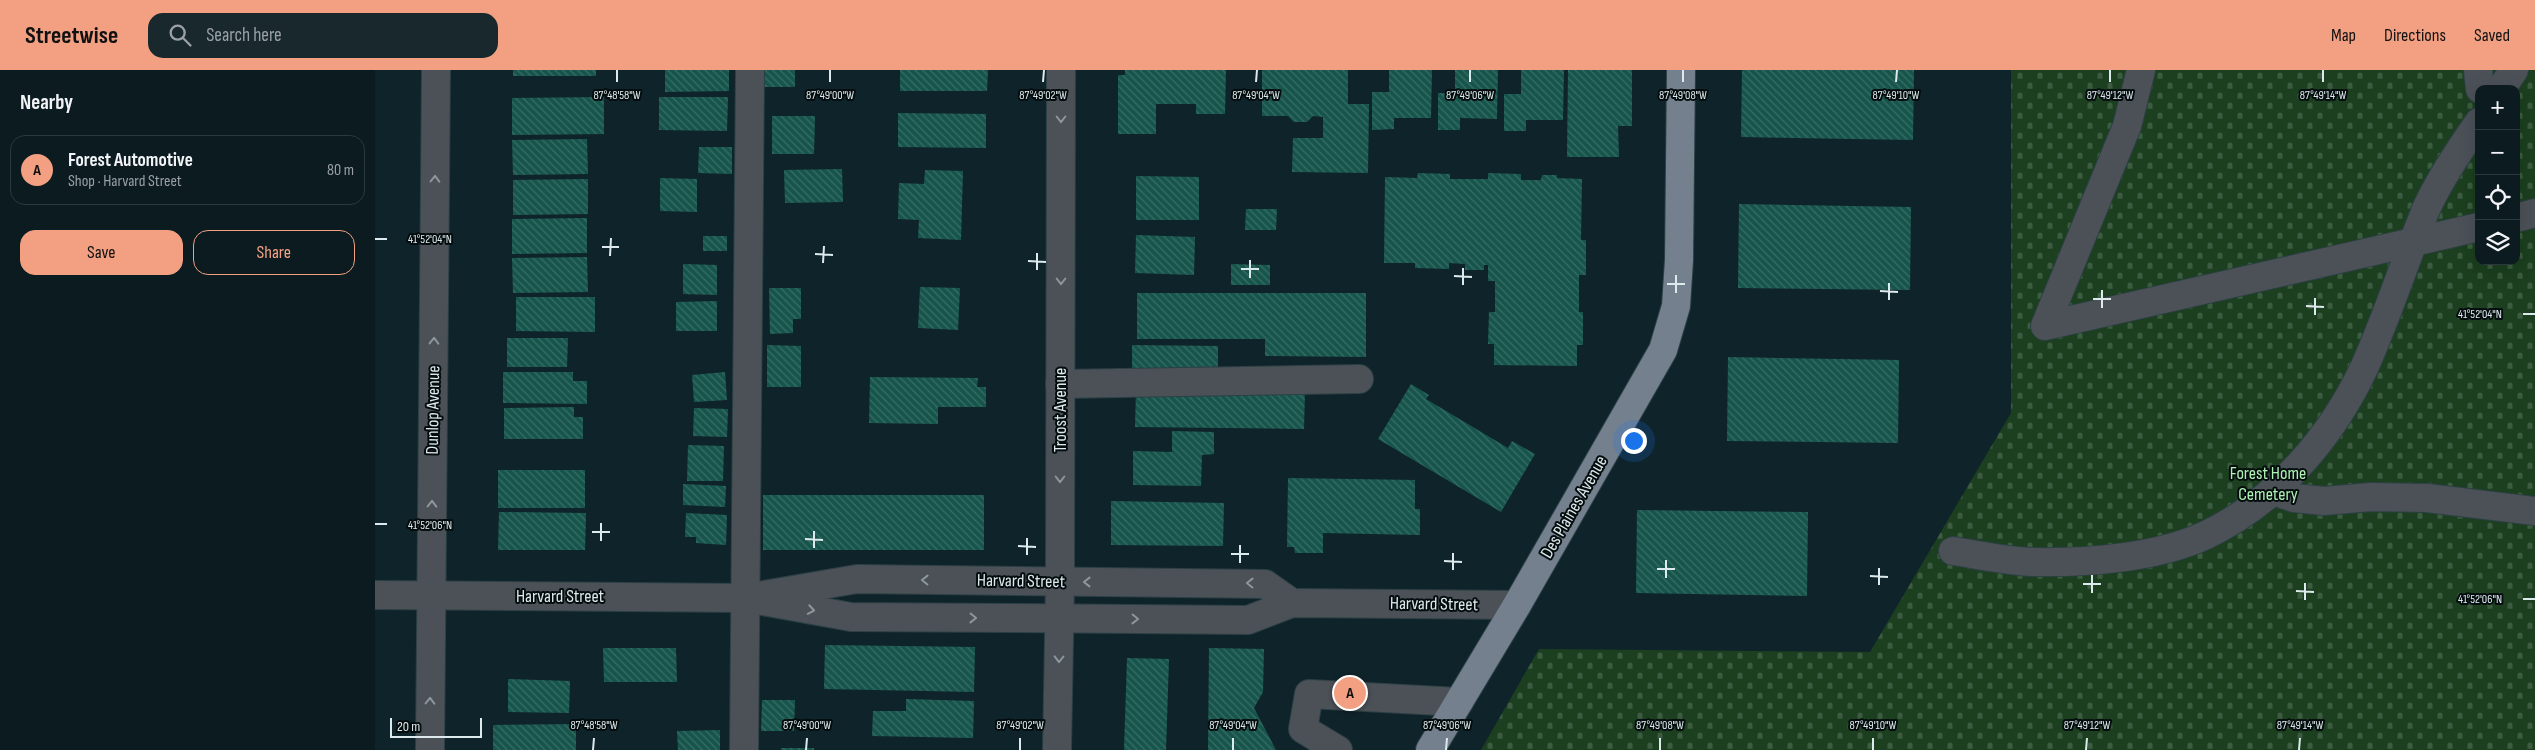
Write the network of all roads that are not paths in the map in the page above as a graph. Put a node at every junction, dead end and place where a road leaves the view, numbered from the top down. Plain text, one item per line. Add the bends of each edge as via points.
1 (436, 70) edge
2 (750, 70) edge
3 (1061, 70) edge
4 (1681, 70) edge
5 (2141, 70) edge
6 (2478, 70) edge
7 (2514, 70) edge
8 (2480, 85) edge
9 (2504, 85) edge
10 (2475, 128) edge
11 (2535, 213) edge
12 (2520, 217) edge
13 (2475, 227) edge
14 (2415, 242) junction
15 (1359, 379) dead end
16 (1061, 384) junction
17 (2273, 491) junction
18 (2535, 511) edge
19 (1953, 551) dead end
20 (1060, 582) junction
21 (375, 595) edge
22 (431, 595) junction
23 (745, 598) junction
24 (1292, 603) junction
25 (1517, 605) junction
26 (1060, 618) junction
27 (1459, 702) junction
28 (430, 750) edge
29 (744, 750) edge
30 (1057, 750) edge
31 (1338, 750) edge
32 (1430, 750) edge

22 -> 1 street, Dunlop Avenue
2 - 23 street
3 -> 16 street, Troost Avenue
4 - 25 main road, Des Plaines Avenue via 1679,260 1676,306 1663,350
5 - 14 street via 2127,126 2045,326
6 - 8 street
7 - 9 street
10 - 14 street via 2443,176
11 - 12 street
13 - 14 street
14 - 17 street via 2363,369 2333,422 2304,461
15 - 16 street
16 -> 20 street, Troost Avenue
17 - 18 street via 2294,498 2324,501 2371,497 2427,498
17 - 19 street via 2233,520 2205,535 2129,556 2032,562
20 -> 23 street, Harvard Street via 857,579
24 -> 20 street, Harvard Street via 1265,584
20 - 26 street, Troost Avenue
21 - 22 street, Harvard Street
22 - 23 street, Harvard Street
28 -> 22 street, Dunlop Avenue
23 -> 26 street, Harvard Street via 851,617
23 - 29 street
24 - 25 street, Harvard Street
26 -> 24 street, Harvard Street via 1248,620
25 - 27 main road, Des Plaines Avenue
26 -> 30 street, Troost Avenue
27 - 31 street via 1309,694 1303,729
27 - 32 main road, Des Plaines Avenue

